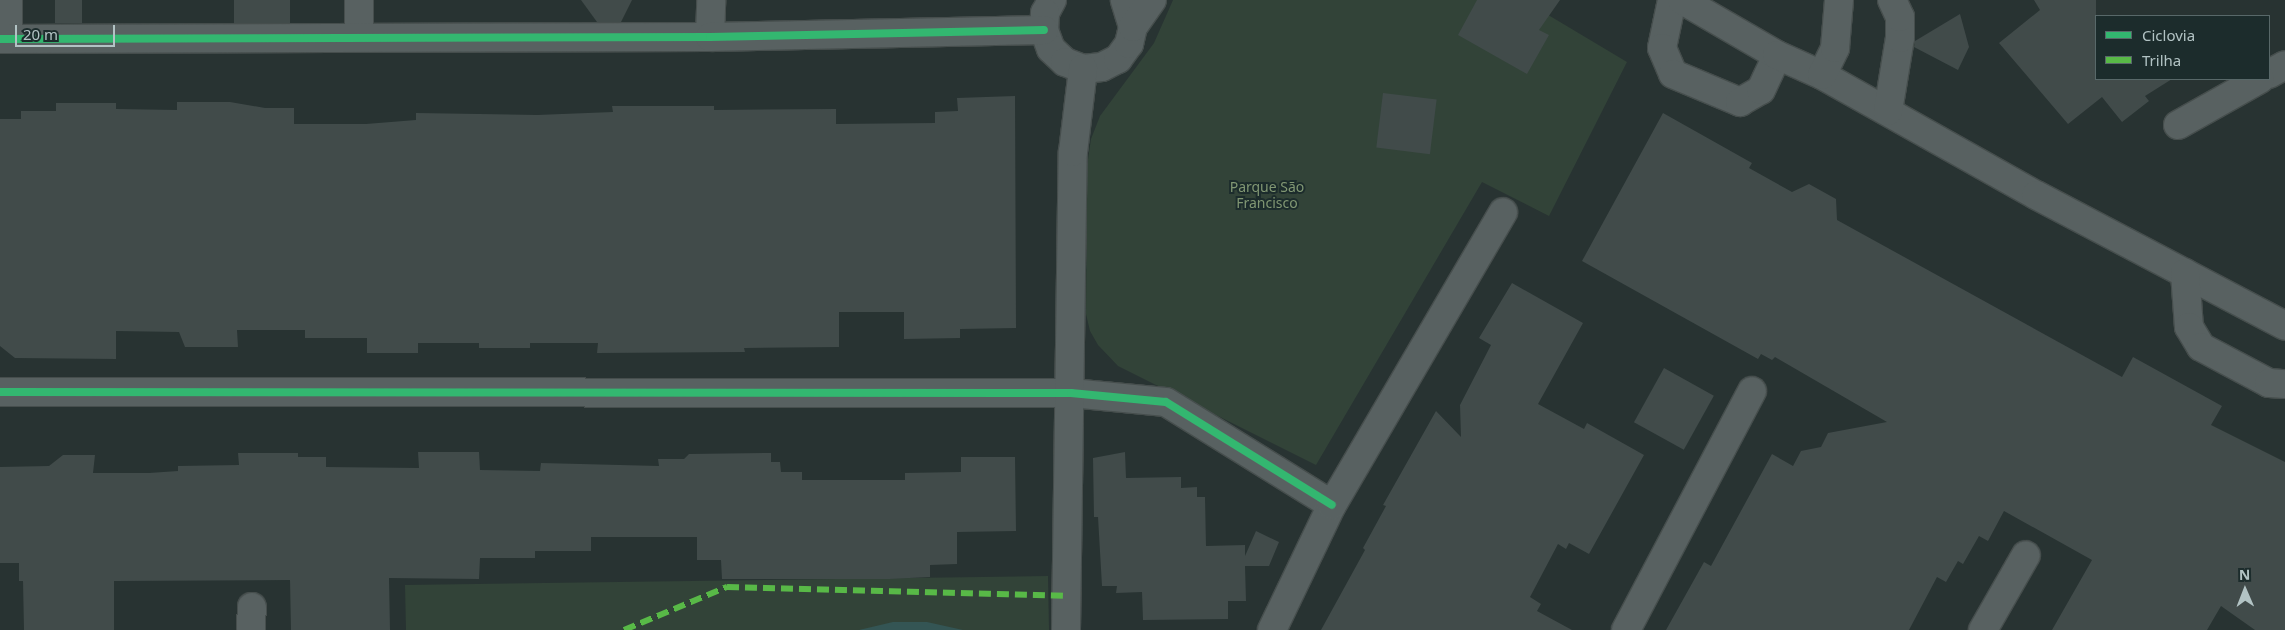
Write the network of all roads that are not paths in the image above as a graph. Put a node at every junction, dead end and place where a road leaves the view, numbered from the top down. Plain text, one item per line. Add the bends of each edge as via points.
1 (8, 0) edge
2 (360, 0) edge
3 (710, 0) edge
4 (1052, 0) edge
5 (1125, 0) edge
6 (1152, 0) edge
7 (1672, 0) edge
8 (1682, 0) edge
9 (1839, 0) edge
10 (1892, 0) edge
11 (1134, 27) junction
12 (1044, 30) junction
13 (360, 37) junction
14 (710, 37) junction
15 (4, 39) edge
16 (1777, 55) junction
17 (2285, 65) edge
18 (1083, 69) junction
19 (2270, 73) edge
20 (1822, 75) junction
21 (2258, 80) edge
22 (1888, 111) junction
23 (2178, 125) dead end
24 (1503, 212) dead end
25 (2185, 273) junction
26 (2285, 326) edge
27 (2285, 384) edge
28 (1752, 391) dead end
29 (0, 392) edge
30 (1071, 393) junction
31 (1332, 505) junction
32 (2026, 555) dead end
33 (1066, 630) edge
34 (1272, 630) edge
35 (1626, 630) edge
36 (1983, 630) edge

1 - 15 street
2 - 13 street
3 - 14 street
4 - 12 street via 1045,13
5 - 11 street
6 - 11 street
7 - 16 street via 1662,48 1674,74 1740,102 1760,90
8 - 16 street
9 - 20 street via 1835,48
10 - 22 street via 1900,16 1900,38
11 - 18 street via 1129,44 1118,58 1102,67
12 - 14 street
12 - 18 street via 1051,49 1064,62
13 - 14 street
13 - 15 street
16 - 20 street
17 - 19 street
18 - 30 street via 1073,152
20 - 22 street
21 - 23 street
22 - 25 street
24 - 31 street
25 - 26 street
25 - 27 street via 2190,327 2201,347 2269,384
28 - 35 street
29 - 30 street
30 - 31 street via 1166,402
30 - 33 street
31 - 34 street
32 - 36 street

